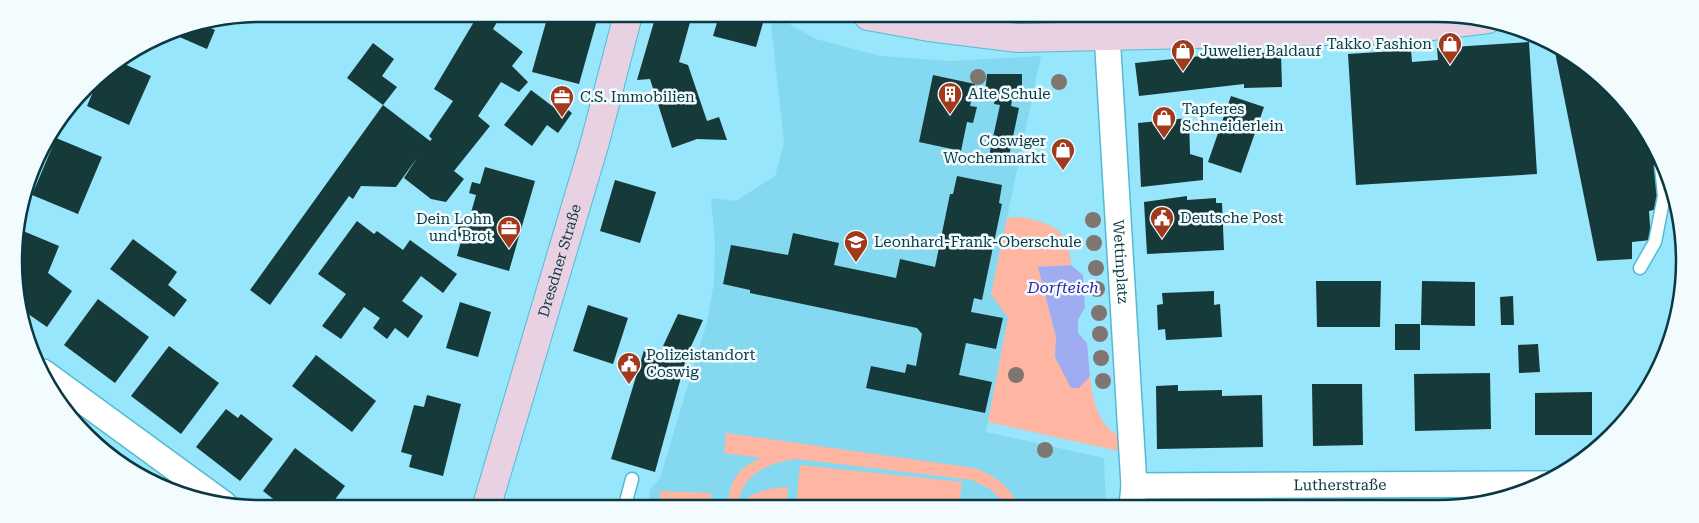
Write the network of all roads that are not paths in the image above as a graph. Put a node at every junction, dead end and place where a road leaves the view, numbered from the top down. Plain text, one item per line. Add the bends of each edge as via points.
1 (626, 22) edge
2 (901, 22) edge
3 (1457, 23) edge
4 (1106, 27) edge
5 (1663, 183) edge
6 (1640, 268) dead end
7 (54, 379) edge
8 (632, 479) dead end
9 (1516, 487) edge
10 (212, 495) edge
11 (1133, 496) edge
12 (1425, 496) edge
13 (488, 500) edge
14 (626, 500) edge

1 - 13 main road, Dresdner Straße via 595,142
2 - 4 main road via 1018,38
3 - 4 main road via 1407,29
4 - 11 street, Wettinplatz
5 - 6 lane via 1664,196 1655,242
7 - 10 street
8 - 14 lane
9 - 12 street, Lutherstraße
11 - 12 street, Lutherstraße

